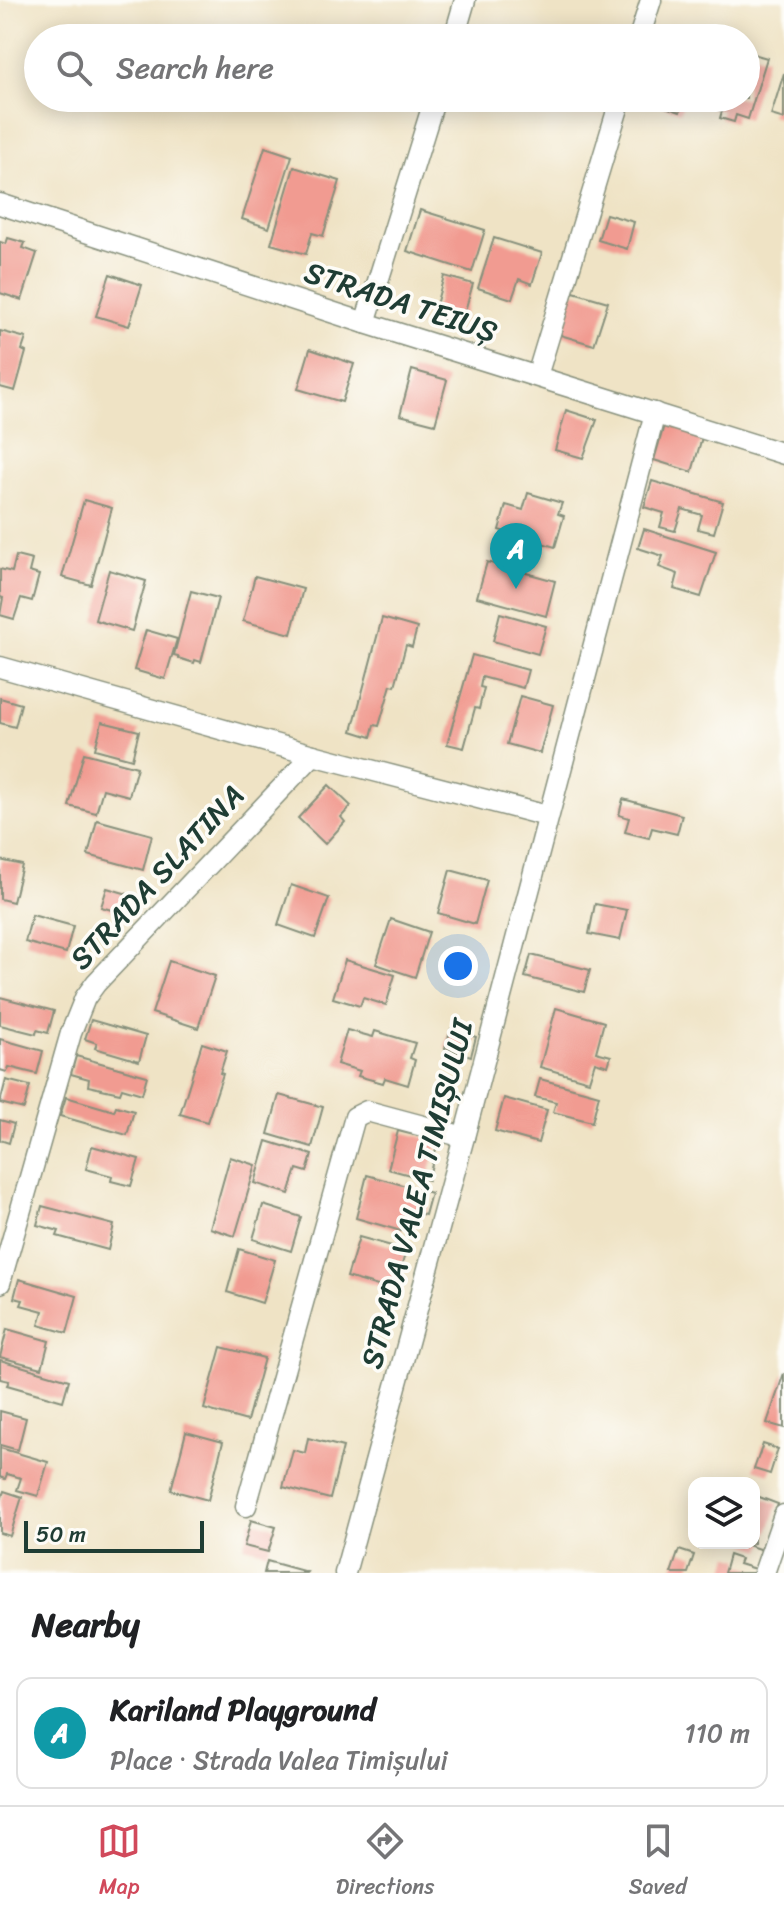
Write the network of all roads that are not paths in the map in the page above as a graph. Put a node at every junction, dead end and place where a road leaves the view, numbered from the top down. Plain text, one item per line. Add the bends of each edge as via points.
1 (465, 0) edge
2 (651, 0) edge
3 (458, 24) edge
4 (643, 24) edge
5 (431, 112) edge
6 (617, 112) edge
7 (0, 204) edge
8 (365, 323) junction
9 (537, 376) junction
10 (655, 413) junction
11 (784, 454) edge
12 (0, 667) edge
13 (313, 755) junction
14 (547, 816) junction
15 (464, 1137) junction
16 (0, 1283) edge
17 (246, 1506) dead end
18 (784, 1515) edge
19 (345, 1573) edge
20 (764, 1573) edge

1 - 3 street
2 - 4 street
5 - 8 street
6 - 9 street
7 - 8 street, STRADA TEIUȘ
8 - 9 street, STRADA TEIUȘ
9 - 10 street, STRADA TEIUȘ
10 - 11 street, STRADA TEIUȘ
10 - 14 street, STRADA VALEA TIMIȘULUI
12 - 13 street
13 - 14 street
13 - 16 street, STRADA SLATINA via 85,998
14 - 15 street, STRADA VALEA TIMIȘULUI
15 - 17 street via 367,1111 355,1117
15 - 19 street, STRADA VALEA TIMIȘULUI
18 - 20 street

